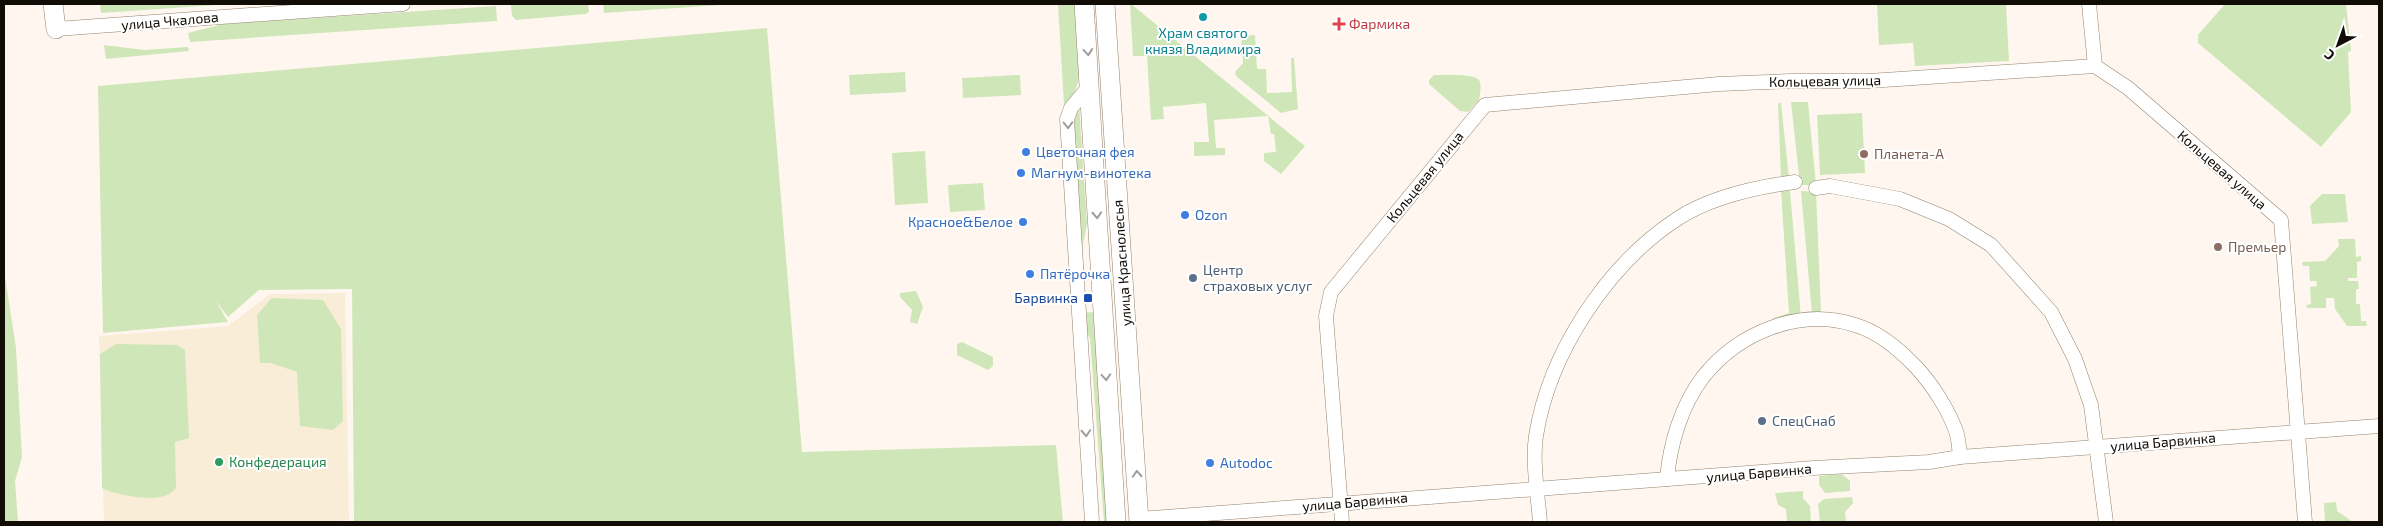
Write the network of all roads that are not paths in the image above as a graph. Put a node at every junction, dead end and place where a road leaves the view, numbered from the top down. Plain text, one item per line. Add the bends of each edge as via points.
1 (53, 4) edge
2 (403, 4) edge
3 (1084, 4) edge
4 (1105, 4) edge
5 (2089, 4) edge
6 (56, 29) joint
7 (2095, 66) junction
8 (1091, 84) junction
9 (1795, 182) dead end
10 (1816, 188) dead end
11 (2379, 426) edge
12 (2297, 431) junction
13 (2097, 448) junction
14 (1960, 457) junction
15 (1667, 479) junction
16 (1537, 490) junction
17 (1341, 504) junction
18 (1139, 520) edge
19 (1092, 522) edge
20 (1116, 522) edge
21 (1342, 522) edge
22 (1540, 522) edge
23 (2106, 522) edge
24 (2305, 522) edge

1 - 6 street
2 - 6 street, улица Чкалова
3 -> 8 street, улица Краснолесья
18 -> 4 street, улица Краснолесья
5 - 7 street
7 - 12 street, Кольцевая улица via 2128,88 2280,220
7 - 17 street, Кольцевая улица via 1869,81 1719,84 1485,105 1331,292 1326,316
8 -> 19 street via 1067,118
8 -> 20 street, улица Краснолесья
9 - 16 street via 1717,200 1678,218 1638,248 1600,291 1566,345 1550,385 1536,436
10 - 13 street via 1830,186 1900,199 1950,219 1992,245 2051,312 2076,359 2091,405
11 - 12 street, улица Барвинка
12 - 13 street, улица Барвинка
12 - 24 street, Кольцевая улица
13 - 14 street, улица Барвинка
13 - 23 street
14 - 15 street, улица Барвинка via 1929,462
14 - 15 street via 1957,432 1943,406 1926,378 1904,354 1881,337 1854,324 1818,318 1796,320 1756,333 1717,362 1689,399 1669,452
15 - 16 street, улица Барвинка
16 - 17 street, улица Барвинка
16 - 22 street
17 - 18 street, улица Барвинка
17 - 21 street, Кольцевая улица

